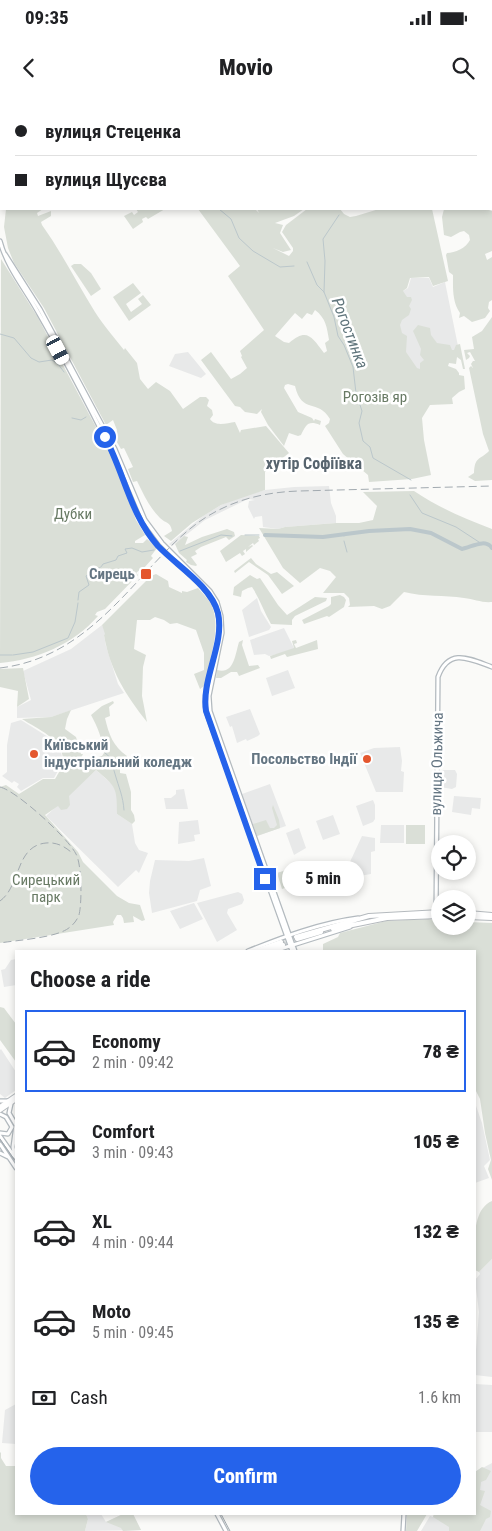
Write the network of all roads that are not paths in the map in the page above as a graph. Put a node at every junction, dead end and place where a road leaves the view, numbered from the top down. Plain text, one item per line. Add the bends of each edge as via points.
1 (0, 241) edge
2 (492, 667) edge
3 (438, 890) edge
4 (431, 914) edge
5 (476, 914) edge
6 (476, 917) edge
7 (492, 917) edge
8 (369, 918) junction
9 (288, 935) junction
10 (296, 938) tunnel mouth
11 (291, 945) junction
12 (250, 950) edge
13 (259, 950) edge
14 (267, 950) edge
15 (277, 950) edge
16 (294, 950) edge
17 (15, 1099) edge
18 (0, 1101) edge
19 (10, 1102) junction
20 (0, 1109) edge
21 (0, 1114) edge
22 (15, 1124) edge
23 (15, 1133) edge
24 (0, 1134) edge
25 (0, 1144) edge
26 (0, 1153) edge
27 (15, 1154) edge
28 (15, 1156) edge
29 (11, 1159) junction
30 (15, 1166) edge
31 (218, 1515) edge
32 (404, 1515) edge
33 (226, 1531) edge
34 (403, 1531) edge

1 - 9 main road via 115,449 144,520 171,555 210,591 219,608 222,633 209,696 210,711
2 - 3 main road, вулиця Ольжича via 459,657 446,664 438,677
4 - 8 main road
5 - 7 main road
6 - 7 main road
8 - 9 main road
8 - 10 main road
8 - 11 main road
9 - 11 main road
9 - 12 main road
11 - 15 main road
11 - 16 main road
13 - 14 main road via 282,943
17 - 19 main road
18 - 19 main road
19 - 20 main road
19 - 22 main road via 8,1111
21 - 24 main road via 12,1127 8,1134
23 - 27 main road
24 - 28 main road
25 - 29 main road
26 - 29 main road
29 - 30 main road
31 - 33 main road
32 - 34 main road

